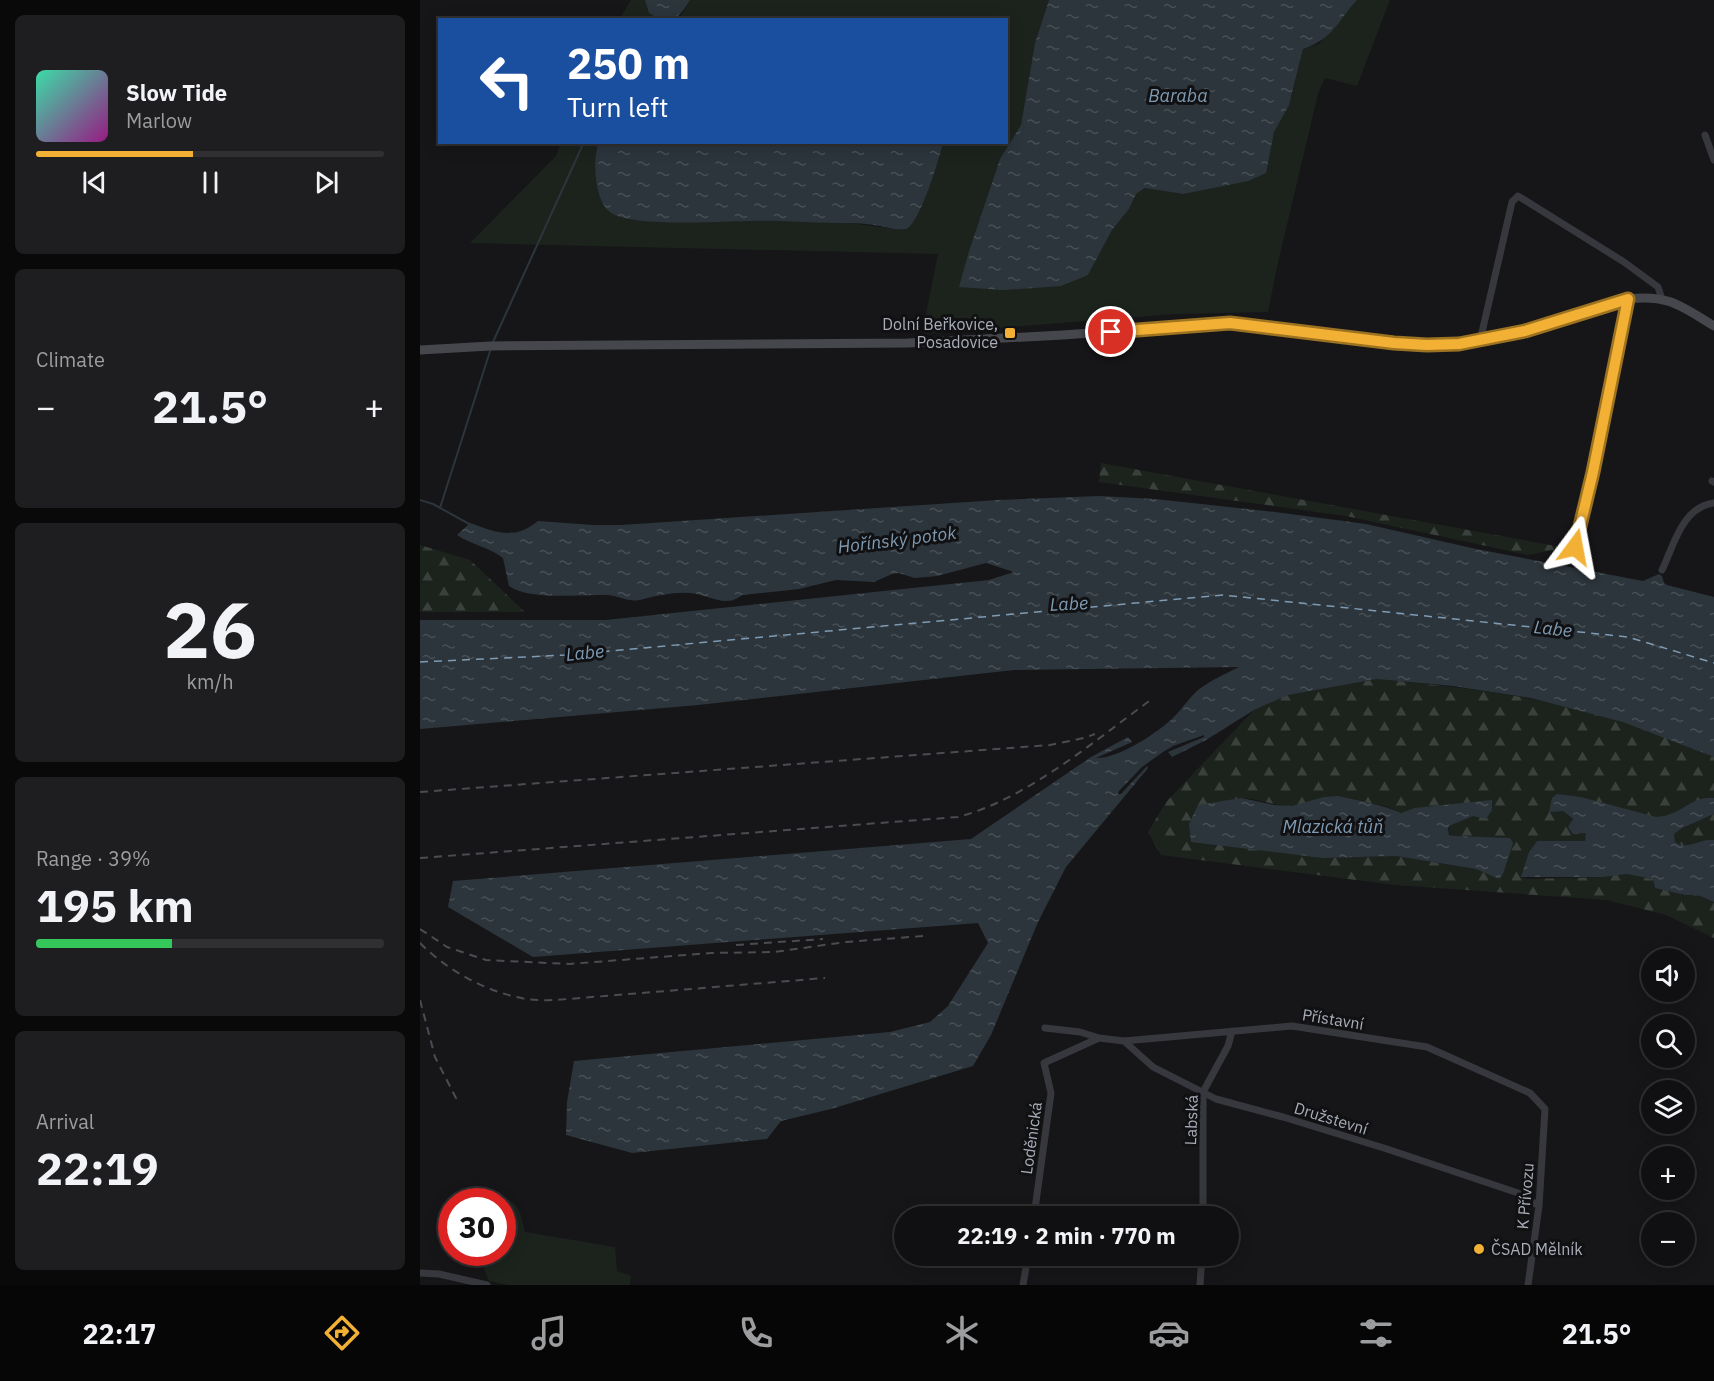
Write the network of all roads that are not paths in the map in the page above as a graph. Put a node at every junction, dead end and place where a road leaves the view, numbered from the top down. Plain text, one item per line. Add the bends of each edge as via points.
1 (1705, 135) dead end
2 (1714, 160) edge
3 (1628, 299) junction
4 (1662, 299) junction
5 (1714, 326) edge
6 (1480, 341) junction
7 (420, 350) edge
8 (1714, 504) edge
9 (1575, 547) dead end
10 (1662, 570) dead end
11 (1045, 1028) dead end
12 (1232, 1031) junction
13 (1099, 1038) junction
14 (1124, 1041) junction
15 (1203, 1092) junction
16 (1545, 1109) joint
17 (1035, 1206) edge
18 (1203, 1206) edge
19 (1539, 1206) junction
20 (1027, 1266) edge
21 (1201, 1266) edge
22 (420, 1273) edge
23 (487, 1285) edge
24 (1023, 1285) edge
25 (1200, 1285) edge
26 (1528, 1285) edge

1 - 2 street
3 - 4 street
3 - 6 street
3 - 9 street
4 - 5 street
4 - 6 street via 1658,287 1624,262 1518,196 1512,202
6 - 7 street via 1427,345 1230,323 908,343
8 - 10 street via 1691,513
11 - 13 street, Přístavní
12 - 14 street, Přístavní
12 - 15 street, Labská
12 - 16 street, Přístavní via 1292,1026 1427,1047 1530,1093
13 - 14 street, Přístavní
13 - 17 street, Loděnická via 1044,1063 1051,1094
14 - 15 street, Družstevní via 1154,1067
15 - 18 street, Labská
15 - 19 street, Družstevní via 1507,1189
16 - 19 street, K Přívozu
19 - 26 street, K Přívozu
20 - 24 street
21 - 25 street
22 - 23 street

